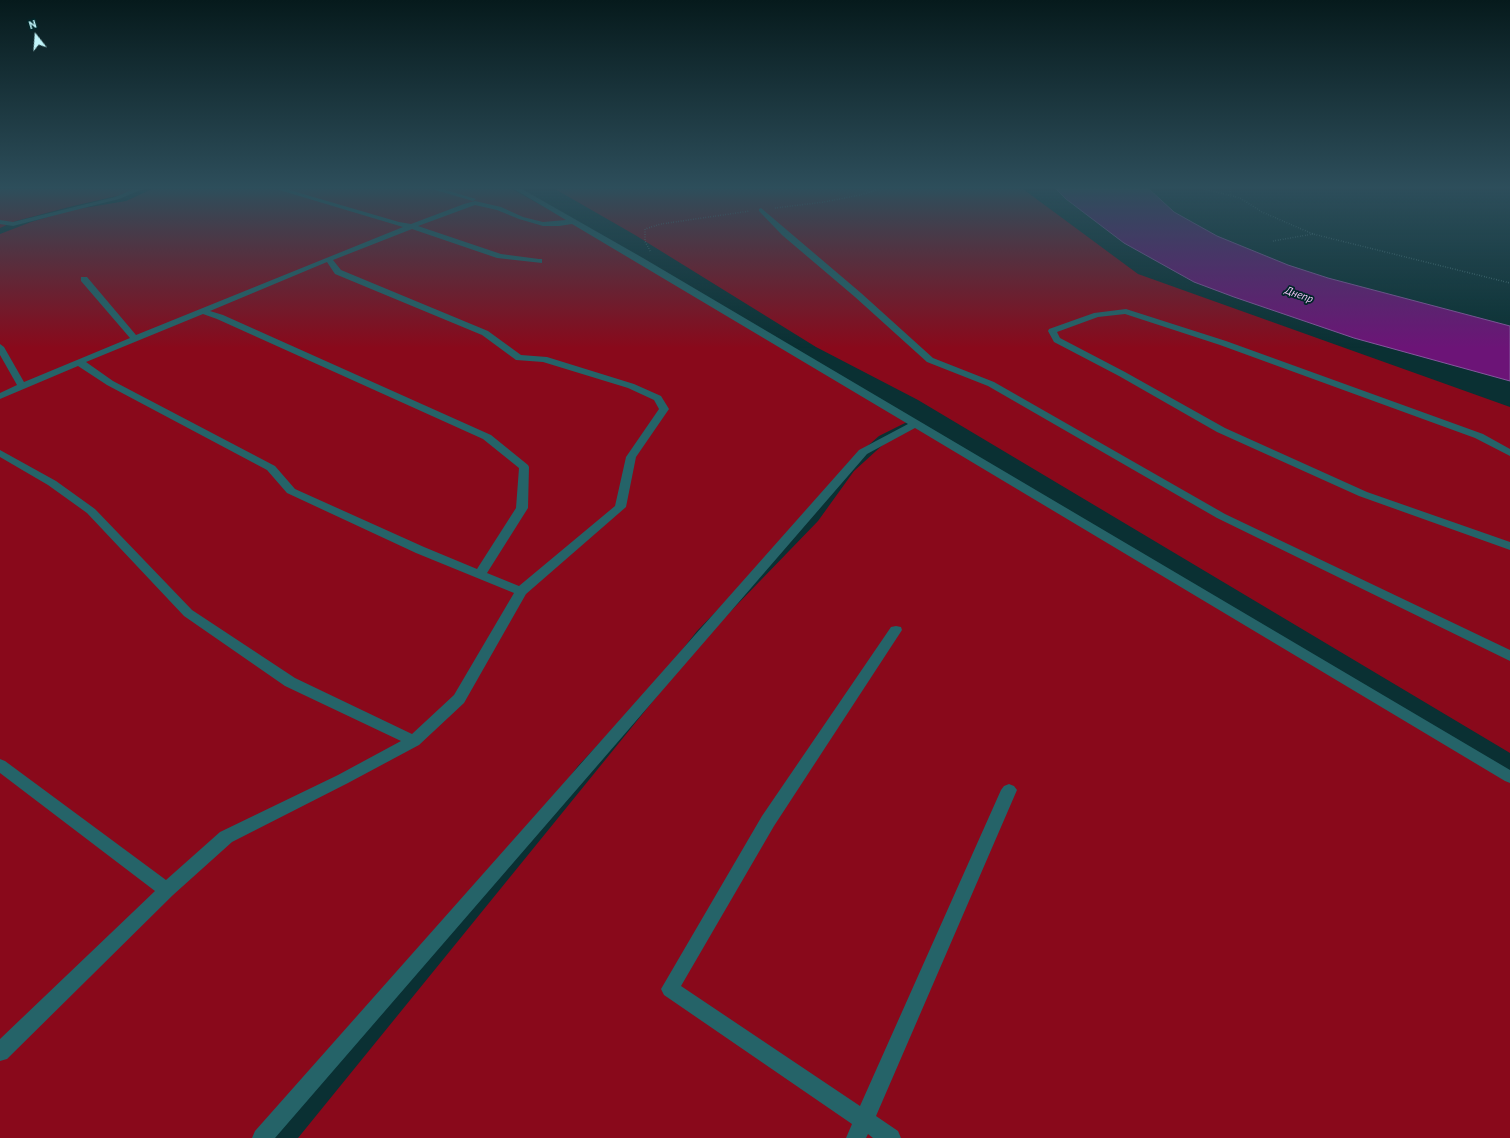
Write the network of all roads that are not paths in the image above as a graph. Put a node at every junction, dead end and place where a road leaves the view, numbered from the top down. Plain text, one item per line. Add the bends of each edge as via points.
1 (370, 242) edge
2 (459, 242) edge
3 (610, 242) edge
4 (796, 242) edge
5 (329, 259) junction
6 (539, 261) dead end
7 (84, 278) dead end
8 (202, 311) junction
9 (135, 339) junction
10 (0, 347) edge
11 (79, 362) junction
12 (22, 386) junction
13 (0, 396) edge
14 (915, 424) junction
15 (1510, 452) edge
16 (0, 453) edge
17 (1510, 546) edge
18 (480, 574) junction
19 (521, 591) junction
20 (896, 630) dead end
21 (1510, 656) edge
22 (414, 741) junction
23 (0, 765) edge
24 (1510, 777) edge
25 (1009, 790) dead end
26 (167, 890) junction
27 (0, 1052) edge
28 (864, 1120) junction
29 (262, 1138) edge
30 (856, 1138) edge
31 (891, 1138) edge

1 - 5 street
2 - 6 street via 500,256
3 - 14 street
4 - 21 street via 930,360 991,384 1221,516
5 - 8 street
5 - 19 street via 338,272 485,333 519,358 544,359 631,386 658,398 664,409 631,457 620,507
7 - 9 street
8 - 9 street
8 - 18 street via 487,437 524,467 522,508
9 - 11 street
10 - 12 street
11 - 12 street
11 - 18 street via 110,383 271,468 291,491 420,550
12 - 13 street
14 - 24 street
14 - 29 street via 863,452
15 - 17 street via 1479,436 1223,343 1126,311 1097,315 1052,331 1057,340 1221,430 1363,494
16 - 22 street via 52,483 91,510 188,613 290,682
18 - 19 street
19 - 22 street via 458,699
20 - 28 street via 768,820 670,989
22 - 26 street via 226,837
23 - 26 street
25 - 28 street
26 - 27 street
28 - 30 street
28 - 31 street

